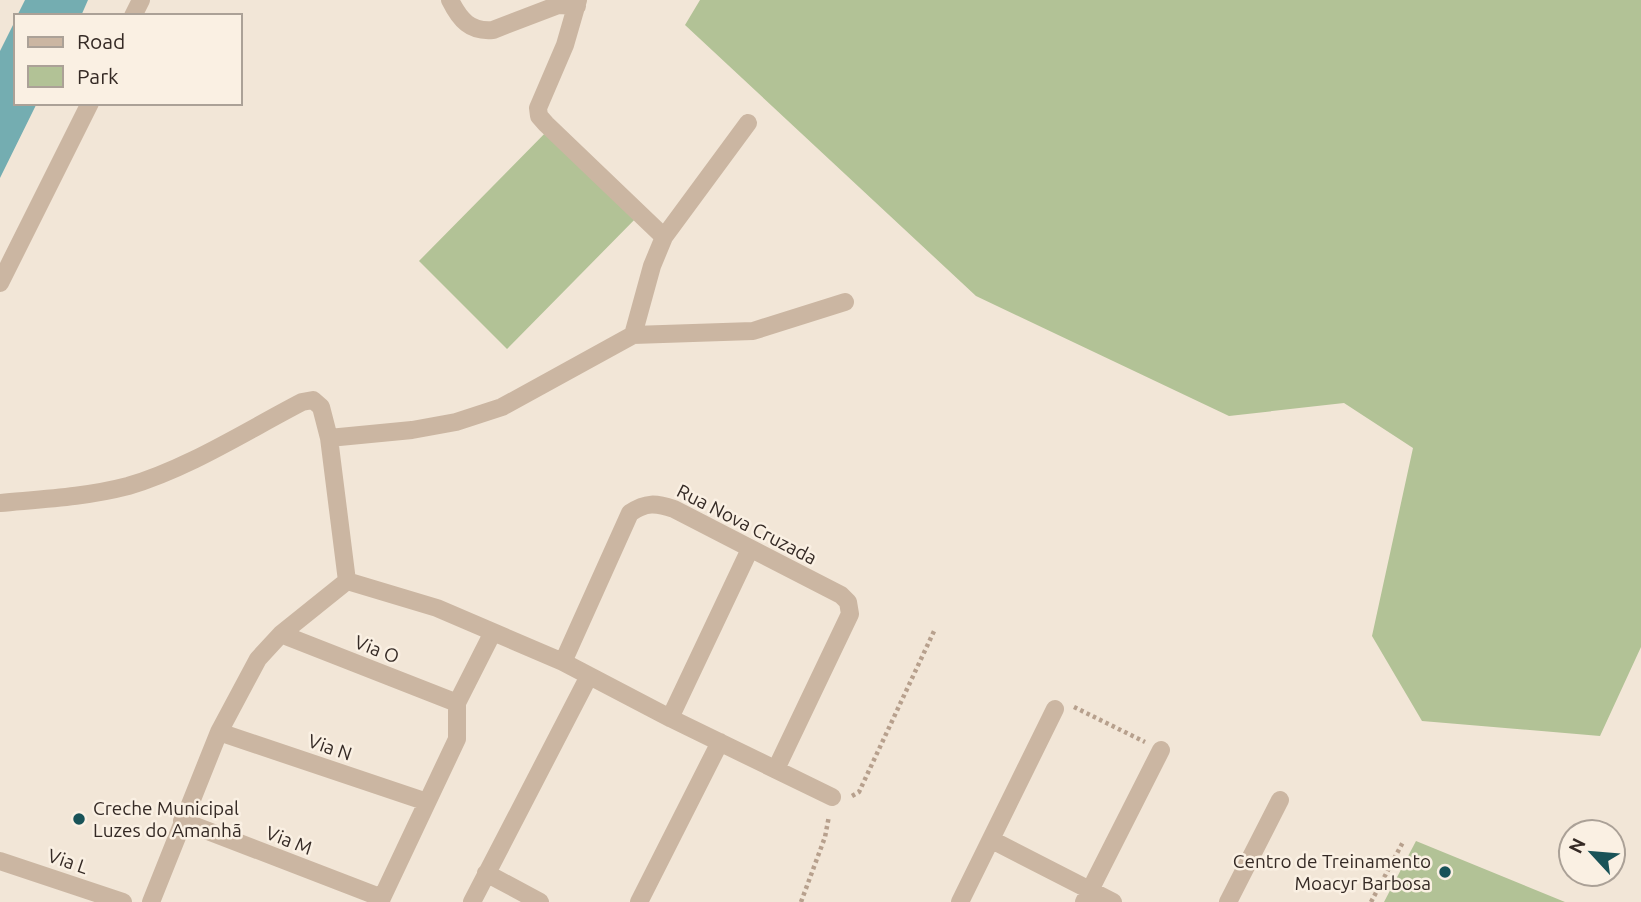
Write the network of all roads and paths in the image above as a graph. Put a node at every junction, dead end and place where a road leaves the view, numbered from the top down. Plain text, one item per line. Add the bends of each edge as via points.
1 (450, 0) edge
2 (578, 3) edge
3 (89, 105) edge
4 (748, 123) dead end
5 (664, 237) junction
6 (0, 283) edge
7 (845, 302) dead end
8 (633, 335) junction
9 (329, 438) junction
10 (0, 503) edge
11 (750, 548) junction
12 (347, 581) junction
13 (935, 629) dead end
14 (493, 632) junction
15 (281, 634) junction
16 (563, 662) junction
17 (589, 676) junction
18 (457, 703) junction
19 (1055, 709) joint
20 (670, 718) junction
21 (219, 732) junction
22 (720, 742) junction
23 (1161, 750) joint
24 (776, 769) junction
25 (832, 797) junction
26 (1280, 800) dead end
27 (427, 802) junction
28 (181, 821) junction
29 (992, 840) junction
30 (1403, 842) dead end
31 (0, 860) edge
32 (486, 873) junction
33 (1087, 896) edge
34 (381, 900) edge
35 (123, 902) edge
36 (151, 902) edge
37 (472, 902) edge
38 (540, 902) edge
39 (639, 902) edge
40 (802, 902) edge
41 (960, 902) edge
42 (1113, 902) edge
43 (1228, 902) edge
44 (1371, 902) edge

1 - 2 street via 466,24 484,31 558,5
2 - 5 street via 538,108 539,116
3 - 6 street
4 - 5 street
5 - 8 street
7 - 8 street via 753,331
8 - 9 street via 502,407 412,430
9 - 10 street via 321,407 313,400 302,402 187,463 130,485
9 - 12 street
11 - 16 street, Rua Nova Cruzada via 674,509 642,504 630,513
11 - 20 street
11 - 24 street, Rua Nova Cruzada via 841,595 848,601 850,614
12 - 14 street via 437,608
12 - 15 street
13 - 25 path via 859,792
14 - 16 street
14 - 18 street
15 - 18 street, Via O
15 - 21 street via 258,659
16 - 17 street
17 - 20 street
17 - 32 street
18 - 27 street via 457,739
19 - 23 path via 1060,703 1069,704
19 - 29 street
20 - 22 street
21 - 27 street, Via N
21 - 28 street
22 - 24 street
22 - 39 street
23 - 33 street
24 - 25 street
25 - 40 path via 825,837
26 - 43 street
27 - 34 street
28 - 34 street, Via M
28 - 36 street
29 - 33 street
29 - 41 street
30 - 44 path
31 - 35 street, Via L
32 - 37 street
32 - 38 street
33 - 42 street

